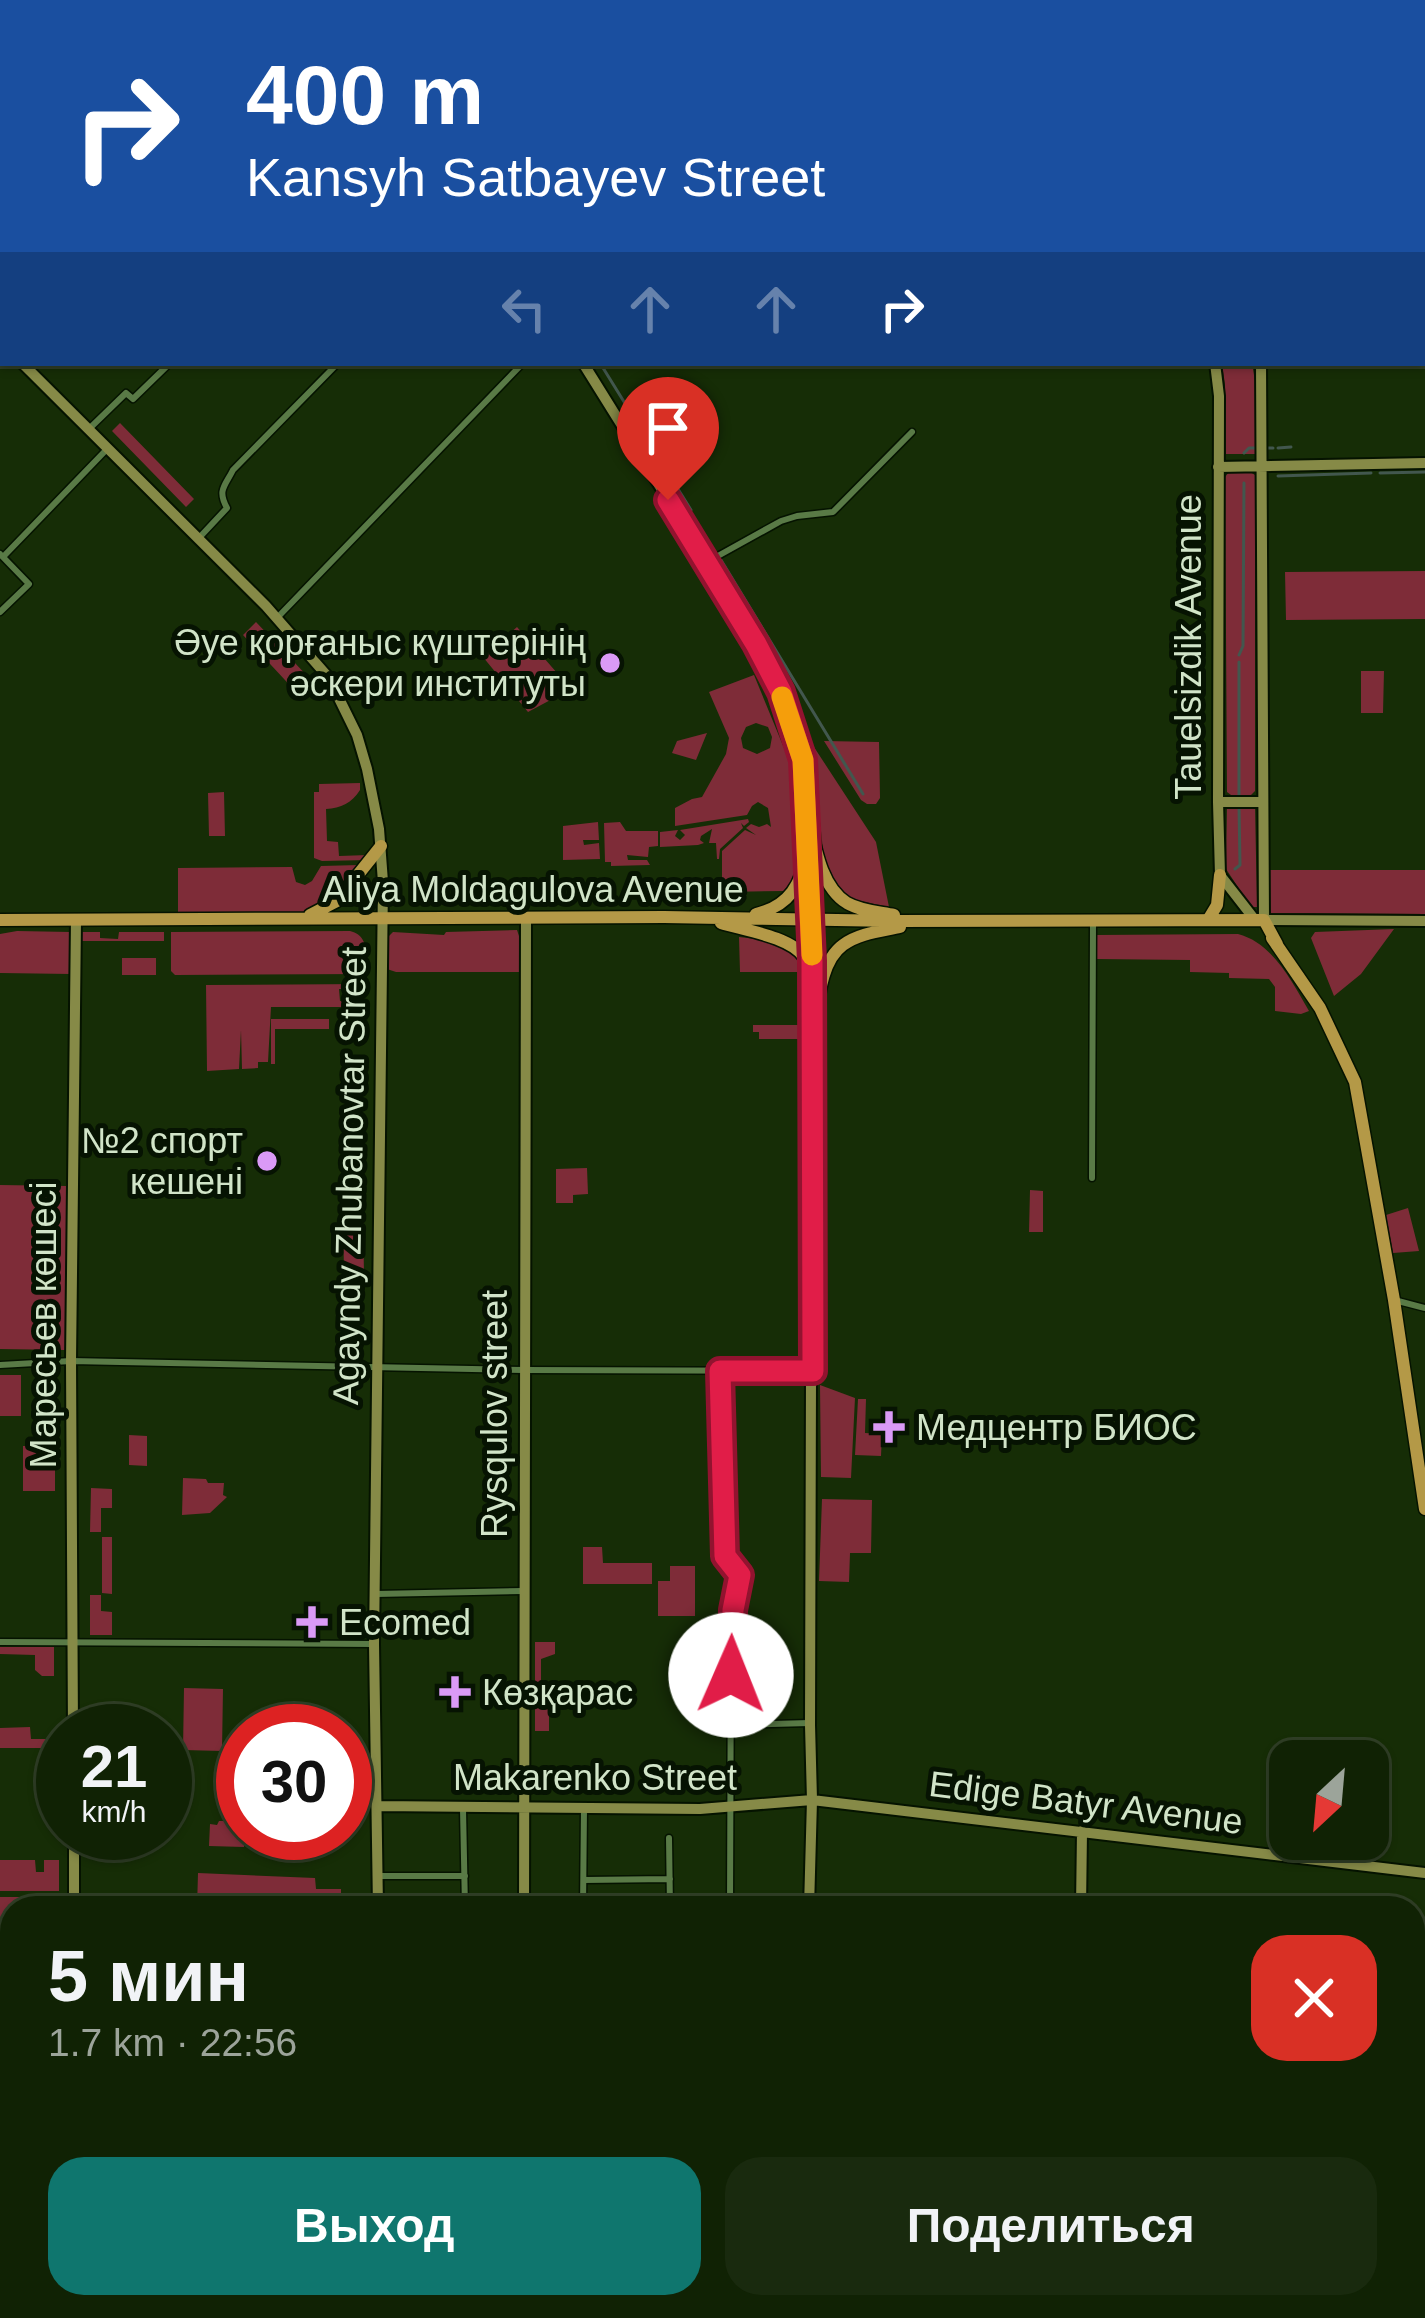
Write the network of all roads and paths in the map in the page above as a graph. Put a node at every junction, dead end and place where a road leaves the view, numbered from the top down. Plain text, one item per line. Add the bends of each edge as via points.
1 (25, 366) edge
2 (167, 366) edge
3 (335, 366) edge
4 (516, 366) edge
5 (585, 366) edge
6 (1215, 366) edge
7 (1261, 366) edge
8 (89, 429) junction
9 (912, 432) dead end
10 (108, 448) junction
11 (1425, 463) edge
12 (1218, 467) junction
13 (1262, 467) junction
14 (198, 539) junction
15 (2, 555) edge
16 (707, 562) junction
17 (0, 612) edge
18 (277, 617) junction
19 (1218, 802) junction
20 (1262, 802) junction
21 (806, 808) junction
22 (381, 846) junction
23 (808, 851) junction
24 (1220, 875) junction
25 (703, 918) junction
26 (722, 918) junction
27 (299, 919) junction
28 (0, 920) edge
29 (76, 920) junction
30 (382, 920) junction
31 (526, 920) junction
32 (810, 920) junction
33 (1093, 920) junction
34 (1208, 920) junction
35 (1259, 920) junction
36 (925, 921) junction
37 (1425, 921) edge
38 (812, 986) junction
39 (812, 1039) junction
40 (1091, 1178) dead end
41 (1394, 1300) junction
42 (1425, 1308) edge
43 (71, 1361) junction
44 (0, 1365) edge
45 (377, 1366) junction
46 (523, 1370) junction
47 (720, 1371) junction
48 (813, 1371) junction
49 (1420, 1448) edge
50 (1425, 1509) edge
51 (523, 1591) junction
52 (375, 1594) junction
53 (0, 1642) edge
54 (73, 1643) junction
55 (374, 1644) junction
56 (74, 1704) edge
57 (810, 1723) junction
58 (731, 1725) junction
59 (812, 1800) junction
60 (377, 1806) junction
61 (524, 1808) junction
62 (730, 1808) junction
63 (463, 1809) junction
64 (584, 1809) junction
65 (1082, 1831) junction
66 (669, 1838) dead end
67 (74, 1860) edge
68 (1421, 1871) edge
69 (379, 1876) junction
70 (466, 1876) junction
71 (583, 1880) junction
72 (670, 1880) junction
73 (74, 1896) edge
74 (378, 1896) edge
75 (465, 1896) edge
76 (524, 1896) edge
77 (583, 1896) edge
78 (670, 1896) edge
79 (730, 1896) edge
80 (809, 1896) edge
81 (1081, 1896) edge

1 - 8 street, Agayndy Zhubanovtar Street
2 - 8 street
3 - 14 street via 233,470 221,487 227,508
4 - 18 street
5 - 16 street
6 - 12 street, Tauelsizdik Avenue
7 - 13 street, Tauelsizdik Avenue
8 - 10 street, Agayndy Zhubanovtar Street
9 - 16 street via 833,512 781,521
10 - 14 street, Agayndy Zhubanovtar Street
10 - 15 street
11 - 13 street
12 - 13 street
12 - 19 street, Tauelsizdik Avenue
13 - 20 street, Tauelsizdik Avenue
14 - 18 street, Agayndy Zhubanovtar Street
15 - 17 street via 29,584
16 - 21 street via 781,692 803,760
18 - 22 street, Agayndy Zhubanovtar Street via 328,678 357,735
19 - 20 street
19 - 24 street, Tauelsizdik Avenue
20 - 35 street, Tauelsizdik Avenue
21 - 23 street
21 - 36 main road via 824,872 844,901
22 - 27 main road via 337,901
22 - 30 street, Agayndy Zhubanovtar Street
23 - 26 main road via 789,899 760,914
23 - 32 street
24 - 34 main road
24 - 35 street
25 - 26 main road, Aliya Moldagulova Avenue
25 - 31 main road, Aliya Moldagulova Avenue
25 - 38 main road via 797,949
26 - 32 main road, Aliya Moldagulova Avenue
27 - 29 main road, Aliya Moldagulova Avenue
27 - 30 main road, Aliya Moldagulova Avenue
28 - 29 main road, Aliya Moldagulova Avenue
29 - 43 street, Маресьев көшесі
30 - 31 main road, Aliya Moldagulova Avenue
30 - 45 street, Agayndy Zhubanovtar Street
31 - 46 street, Rysqulov street
32 - 36 main road, Aliya Moldagulova Avenue
32 - 38 street
33 - 34 main road, Aliya Moldagulova Avenue
33 - 36 main road, Aliya Moldagulova Avenue
33 - 40 street
34 - 35 main road, Aliya Moldagulova Avenue
35 - 37 street, Aliya Moldagulova Avenue
35 - 41 main road via 1323,1012 1355,1082
36 - 39 main road via 837,950
38 - 39 street
39 - 48 street
41 - 42 street
41 - 49 main road
43 - 44 street
43 - 45 street
43 - 54 street, Маресьев көшесі
45 - 46 street
45 - 52 street, Agayndy Zhubanovtar Street
46 - 47 street
46 - 51 street, Rysqulov street
47 - 48 street
47 - 58 street via 725,1556 740,1575
48 - 57 street
49 - 50 main road
51 - 52 street
51 - 61 street, Rysqulov street
52 - 55 street, Agayndy Zhubanovtar Street
53 - 54 street
54 - 55 street
54 - 56 street, Маресьев көшесі
55 - 60 street, Agayndy Zhubanovtar Street
57 - 58 street
57 - 59 street
58 - 62 street
59 - 62 street, Makarenko Street
59 - 65 street, Edige Batyr Avenue
59 - 80 street
60 - 63 street, Makarenko Street
60 - 69 street, Agayndy Zhubanovtar Street
61 - 63 street, Makarenko Street
61 - 64 street, Makarenko Street
61 - 76 street, Rysqulov street
62 - 64 street, Makarenko Street
62 - 79 street
63 - 70 street
64 - 71 street
65 - 68 street, Edige Batyr Avenue
65 - 81 street
66 - 72 street
67 - 73 street
69 - 70 street
69 - 74 street, Agayndy Zhubanovtar Street
70 - 75 street
71 - 72 street
71 - 77 street
72 - 78 street

